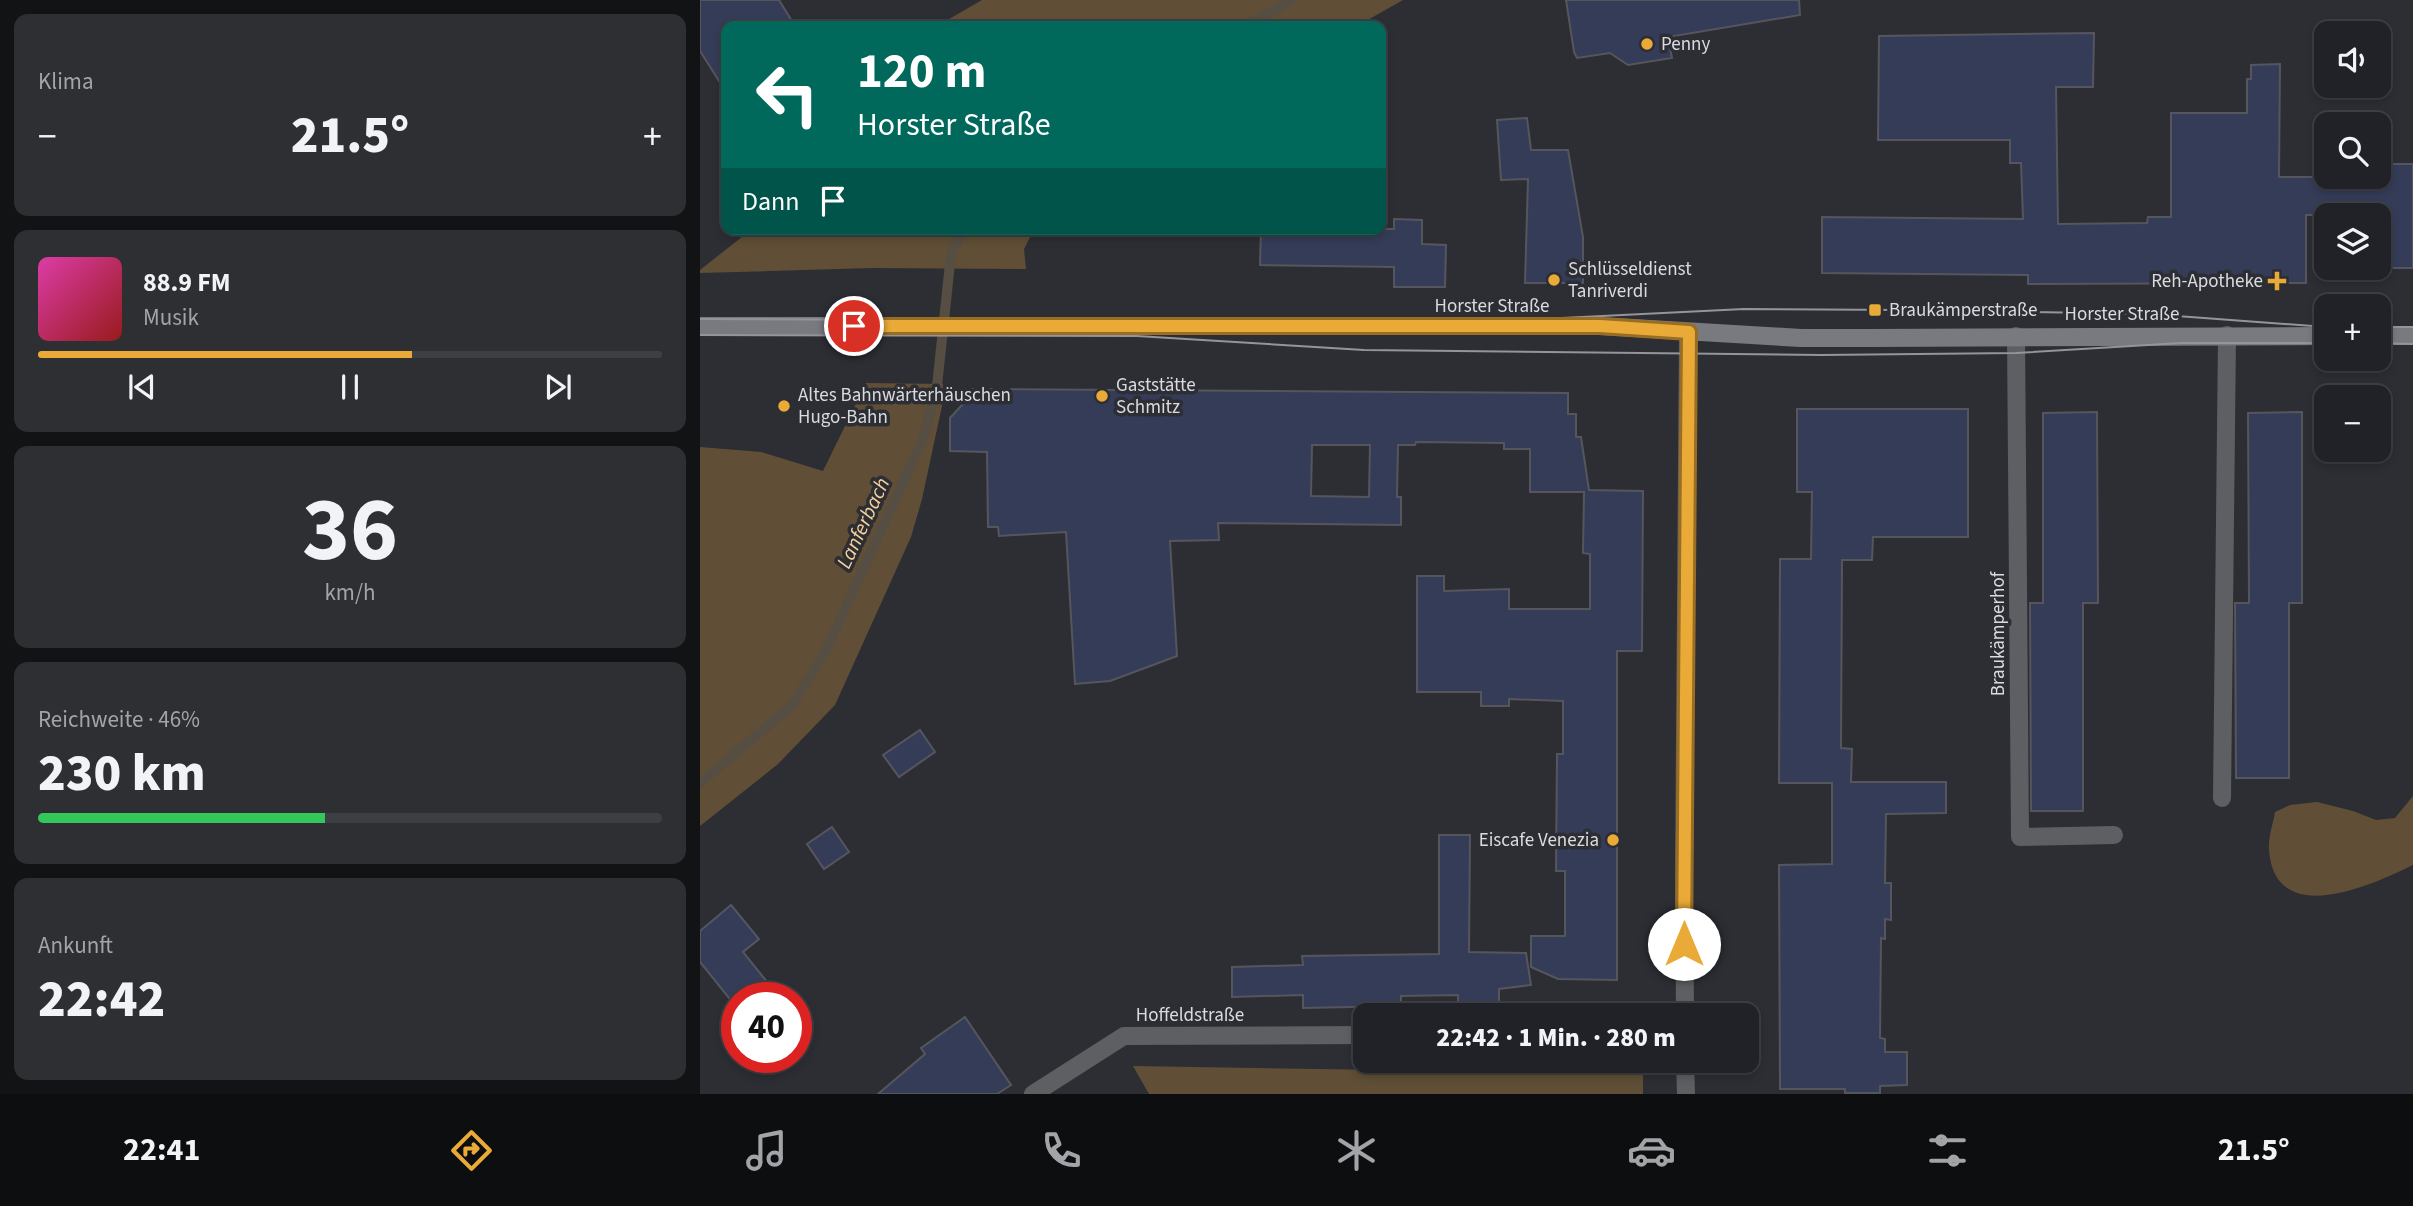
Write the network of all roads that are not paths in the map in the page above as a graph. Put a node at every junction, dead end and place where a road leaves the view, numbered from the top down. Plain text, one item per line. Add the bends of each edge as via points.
1 (700, 326) edge
2 (1689, 332) junction
3 (2227, 335) junction
4 (2016, 336) junction
5 (2314, 336) edge
6 (2391, 336) edge
7 (2413, 336) edge
8 (2222, 797) dead end
9 (2115, 835) dead end
10 (1685, 1003) edge
11 (1353, 1035) edge
12 (1685, 1073) edge
13 (1033, 1094) edge
14 (1686, 1094) edge

1 - 2 main road, Horster Straße via 1600,326
2 - 4 main road, Horster Straße via 1812,338
2 - 10 street
3 - 4 main road, Horster Straße
3 - 5 main road, Horster Straße
3 - 8 street
4 - 9 street, Braukämperhof via 2020,837
6 - 7 main road
11 - 13 street, Hoffeldstraße via 1124,1036
12 - 14 street

